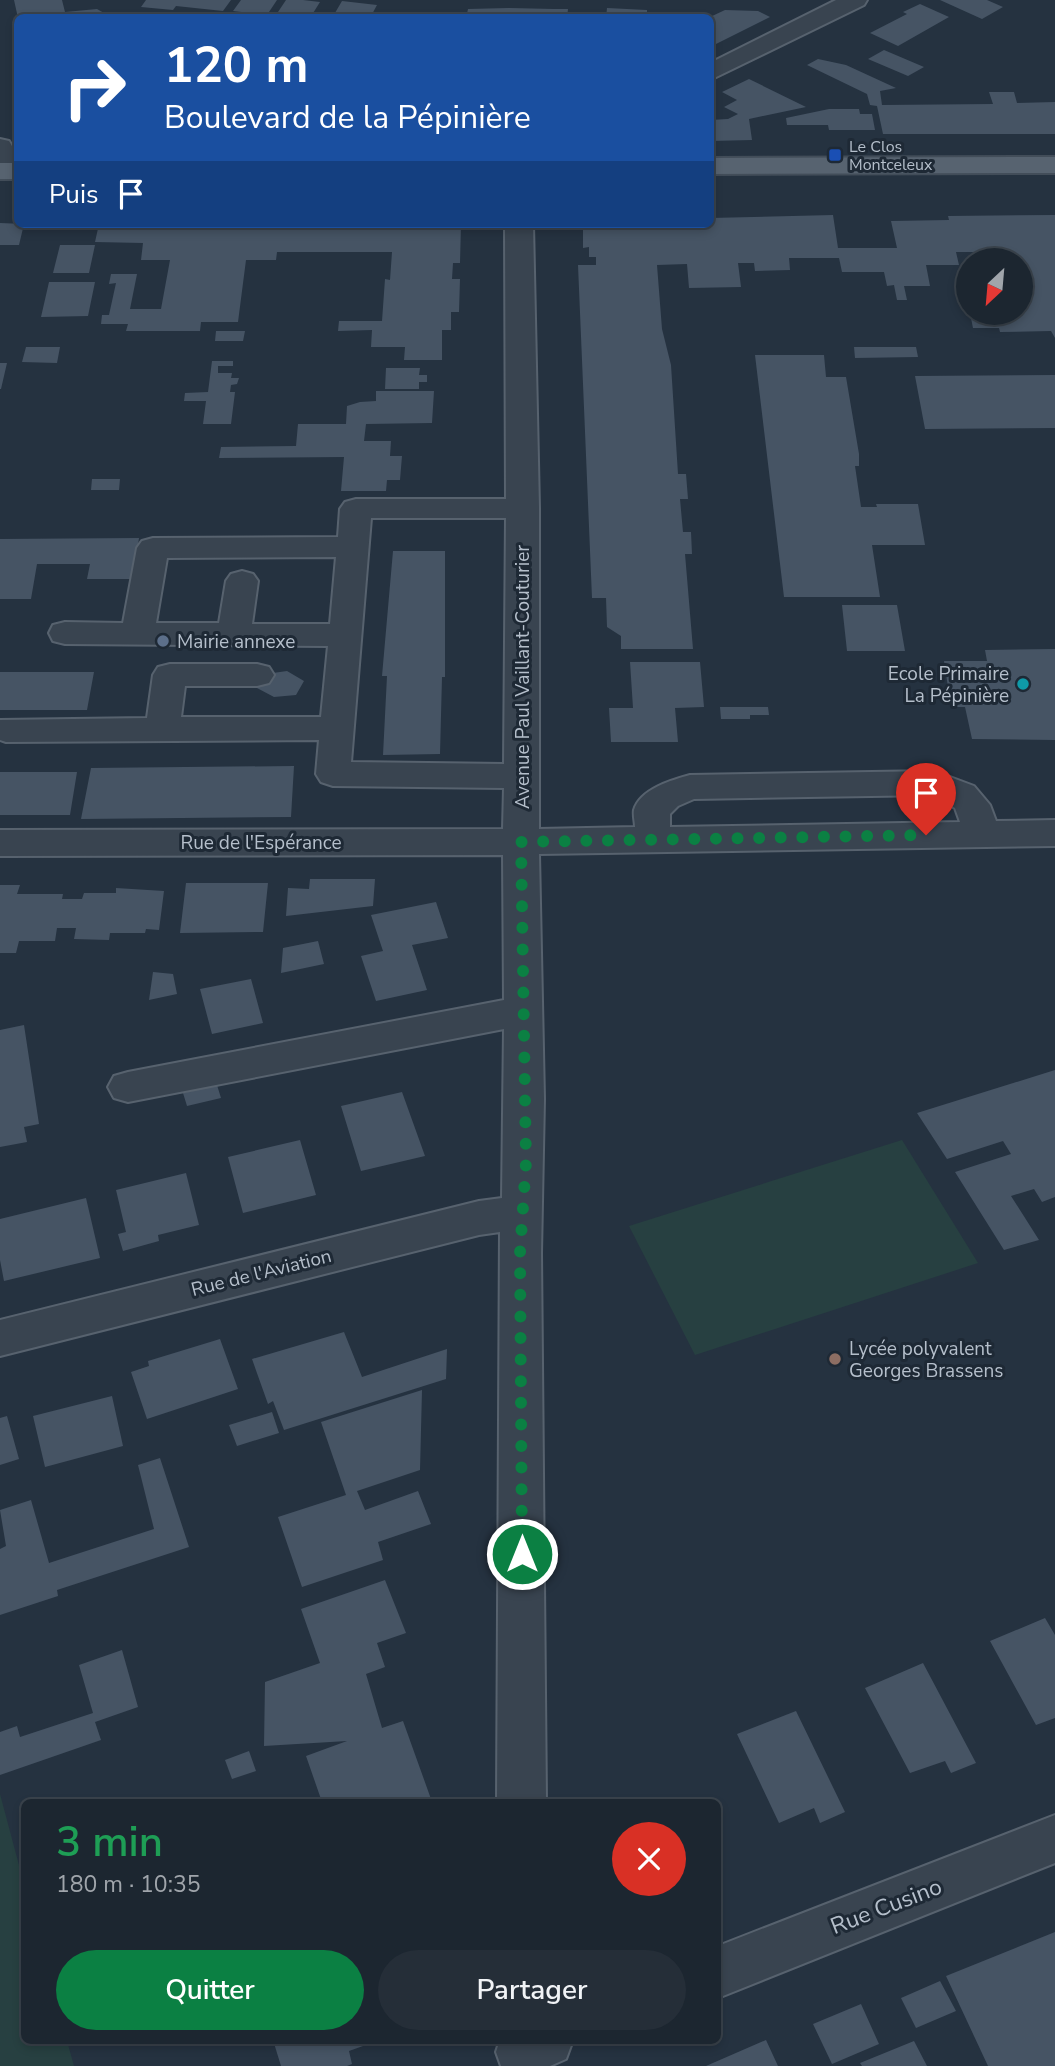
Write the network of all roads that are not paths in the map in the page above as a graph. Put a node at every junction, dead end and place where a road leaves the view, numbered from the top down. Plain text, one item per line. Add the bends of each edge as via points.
1 (855, 0) edge
2 (714, 71) edge
3 (1055, 165) edge
4 (714, 166) edge
5 (519, 228) edge
6 (523, 508) junction
7 (353, 547) junction
8 (242, 581) dead end
9 (65, 633) dead end
10 (138, 634) junction
11 (234, 634) junction
12 (345, 635) junction
13 (257, 675) dead end
14 (337, 728) junction
15 (162, 729) junction
16 (6, 730) dead end
17 (522, 776) junction
18 (1055, 833) edge
19 (981, 834) junction
20 (653, 840) junction
21 (521, 842) junction
22 (0, 843) edge
23 (522, 1011) junction
24 (128, 1087) dead end
25 (523, 1212) junction
26 (0, 1338) edge
27 (522, 1799) edge
28 (1055, 1839) edge
29 (721, 1971) edge

1 - 2 street
3 - 4 main road
5 - 6 street, Avenue Paul Vaillant-Couturier
6 - 7 street via 356,509
6 - 17 street, Avenue Paul Vaillant-Couturier
7 - 10 street via 153,548
7 - 12 street
8 - 11 street
9 - 10 street
10 - 11 street
11 - 12 street
12 - 14 street
13 - 15 street via 170,675
14 - 15 street
14 - 17 street via 333,774
15 - 16 street
17 - 21 street, Avenue Paul Vaillant-Couturier
18 - 19 street, Rue de l'Espérance
19 - 20 street, Rue de l'Espérance
19 - 20 street via 976,808 957,789 934,783 690,787 666,796 652,810
20 - 21 street, Rue de l'Espérance
21 - 22 street, Rue de l'Espérance
21 - 23 street, Avenue Paul Vaillant-Couturier
23 - 24 street
23 - 25 street, Avenue Paul Vaillant-Couturier
25 - 26 street, Rue de l'Aviation via 479,1218
25 - 27 street, Avenue Paul Vaillant-Couturier
28 - 29 street, Rue Cusino

